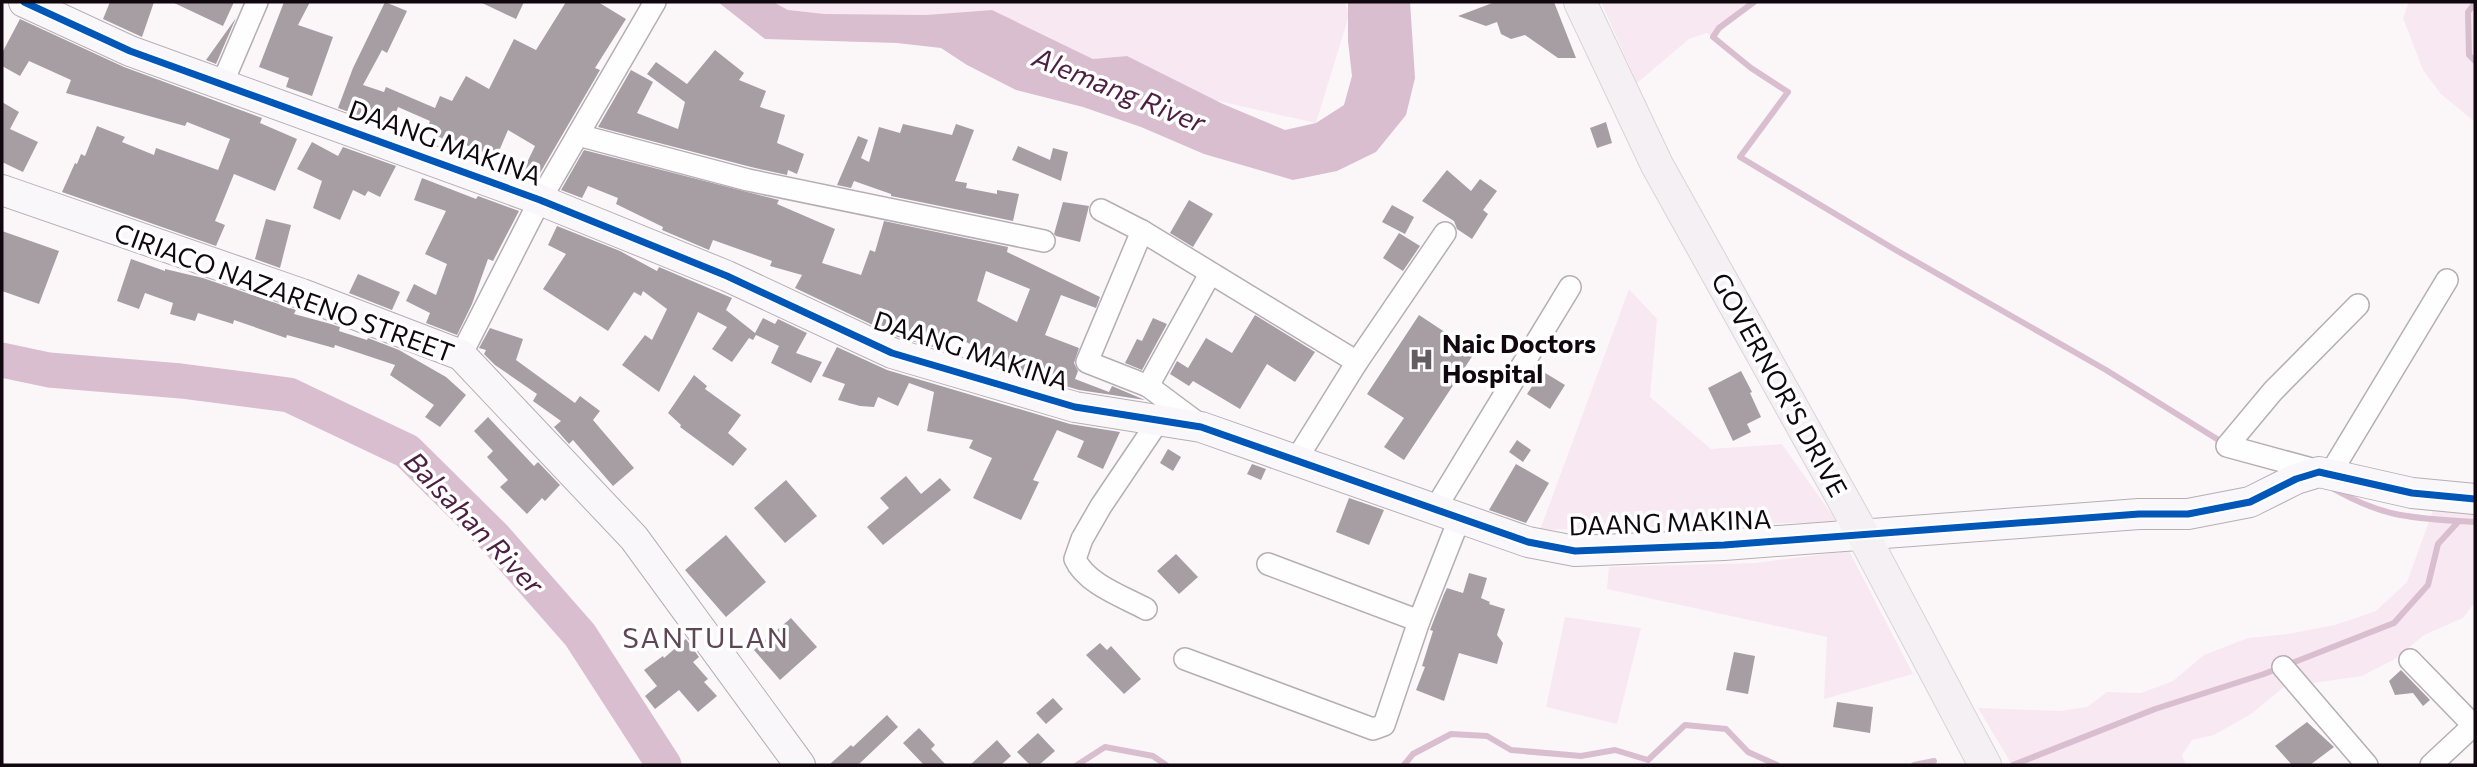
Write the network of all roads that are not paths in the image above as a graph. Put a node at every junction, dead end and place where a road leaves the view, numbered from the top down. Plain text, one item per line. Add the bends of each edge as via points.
1 (24, 2) edge
2 (257, 2) edge
3 (654, 2) edge
4 (1580, 2) edge
5 (222, 84) junction
6 (578, 135) junction
7 (2, 190) edge
8 (540, 200) junction
9 (1101, 210) dead end
10 (1142, 231) junction
11 (1446, 233) dead end
12 (1044, 241) dead end
13 (1210, 274) junction
14 (2447, 280) dead end
15 (1570, 288) dead end
16 (2358, 305) dead end
17 (461, 355) junction
18 (1357, 362) junction
19 (1148, 386) junction
20 (1158, 420) junction
21 (1201, 427) junction
22 (1296, 460) junction
23 (2330, 474) junction
24 (2475, 499) edge
25 (1447, 513) junction
26 (1862, 533) junction
27 (1268, 564) dead end
28 (1146, 609) dead end
29 (1419, 621) junction
30 (1185, 659) dead end
31 (2410, 660) dead end
32 (2283, 667) dead end
33 (2474, 725) edge
34 (800, 765) edge
35 (1986, 765) edge
36 (2367, 765) edge
37 (2431, 765) edge

1 - 5 street, DAANG MAKINA via 130,51
2 - 5 street
3 - 6 street
4 - 26 main road, GOVERNOR'S DRIVE via 1657,166
5 - 8 street, DAANG MAKINA
6 - 8 street
6 - 12 street via 748,180
7 - 17 street, CIRIACO NAZARENO STREET via 302,294
8 - 17 street
8 - 20 street, DAANG MAKINA via 727,276 892,353 1075,407
9 - 10 street
10 - 13 street
10 - 19 street via 1087,362
11 - 18 street
13 - 18 street
13 - 19 street
14 - 23 street
15 - 25 street
16 - 23 street via 2273,391 2227,446
17 - 34 street, CIRIACO NAZARENO STREET via 634,538
18 - 22 street
19 - 21 street
20 - 21 street, DAANG MAKINA
20 - 28 street via 1101,506 1075,559 1094,580
21 - 22 street, DAANG MAKINA
22 - 25 street, DAANG MAKINA
23 - 24 street via 2412,493
23 - 26 street, DAANG MAKINA via 2309,474 2250,502 2188,514
25 - 26 street, DAANG MAKINA via 1563,550 1724,545
25 - 29 street
26 - 35 main road, GOVERNOR'S DRIVE
27 - 29 street
29 - 30 street via 1380,728
31 - 33 street
32 - 36 street
33 - 37 street

